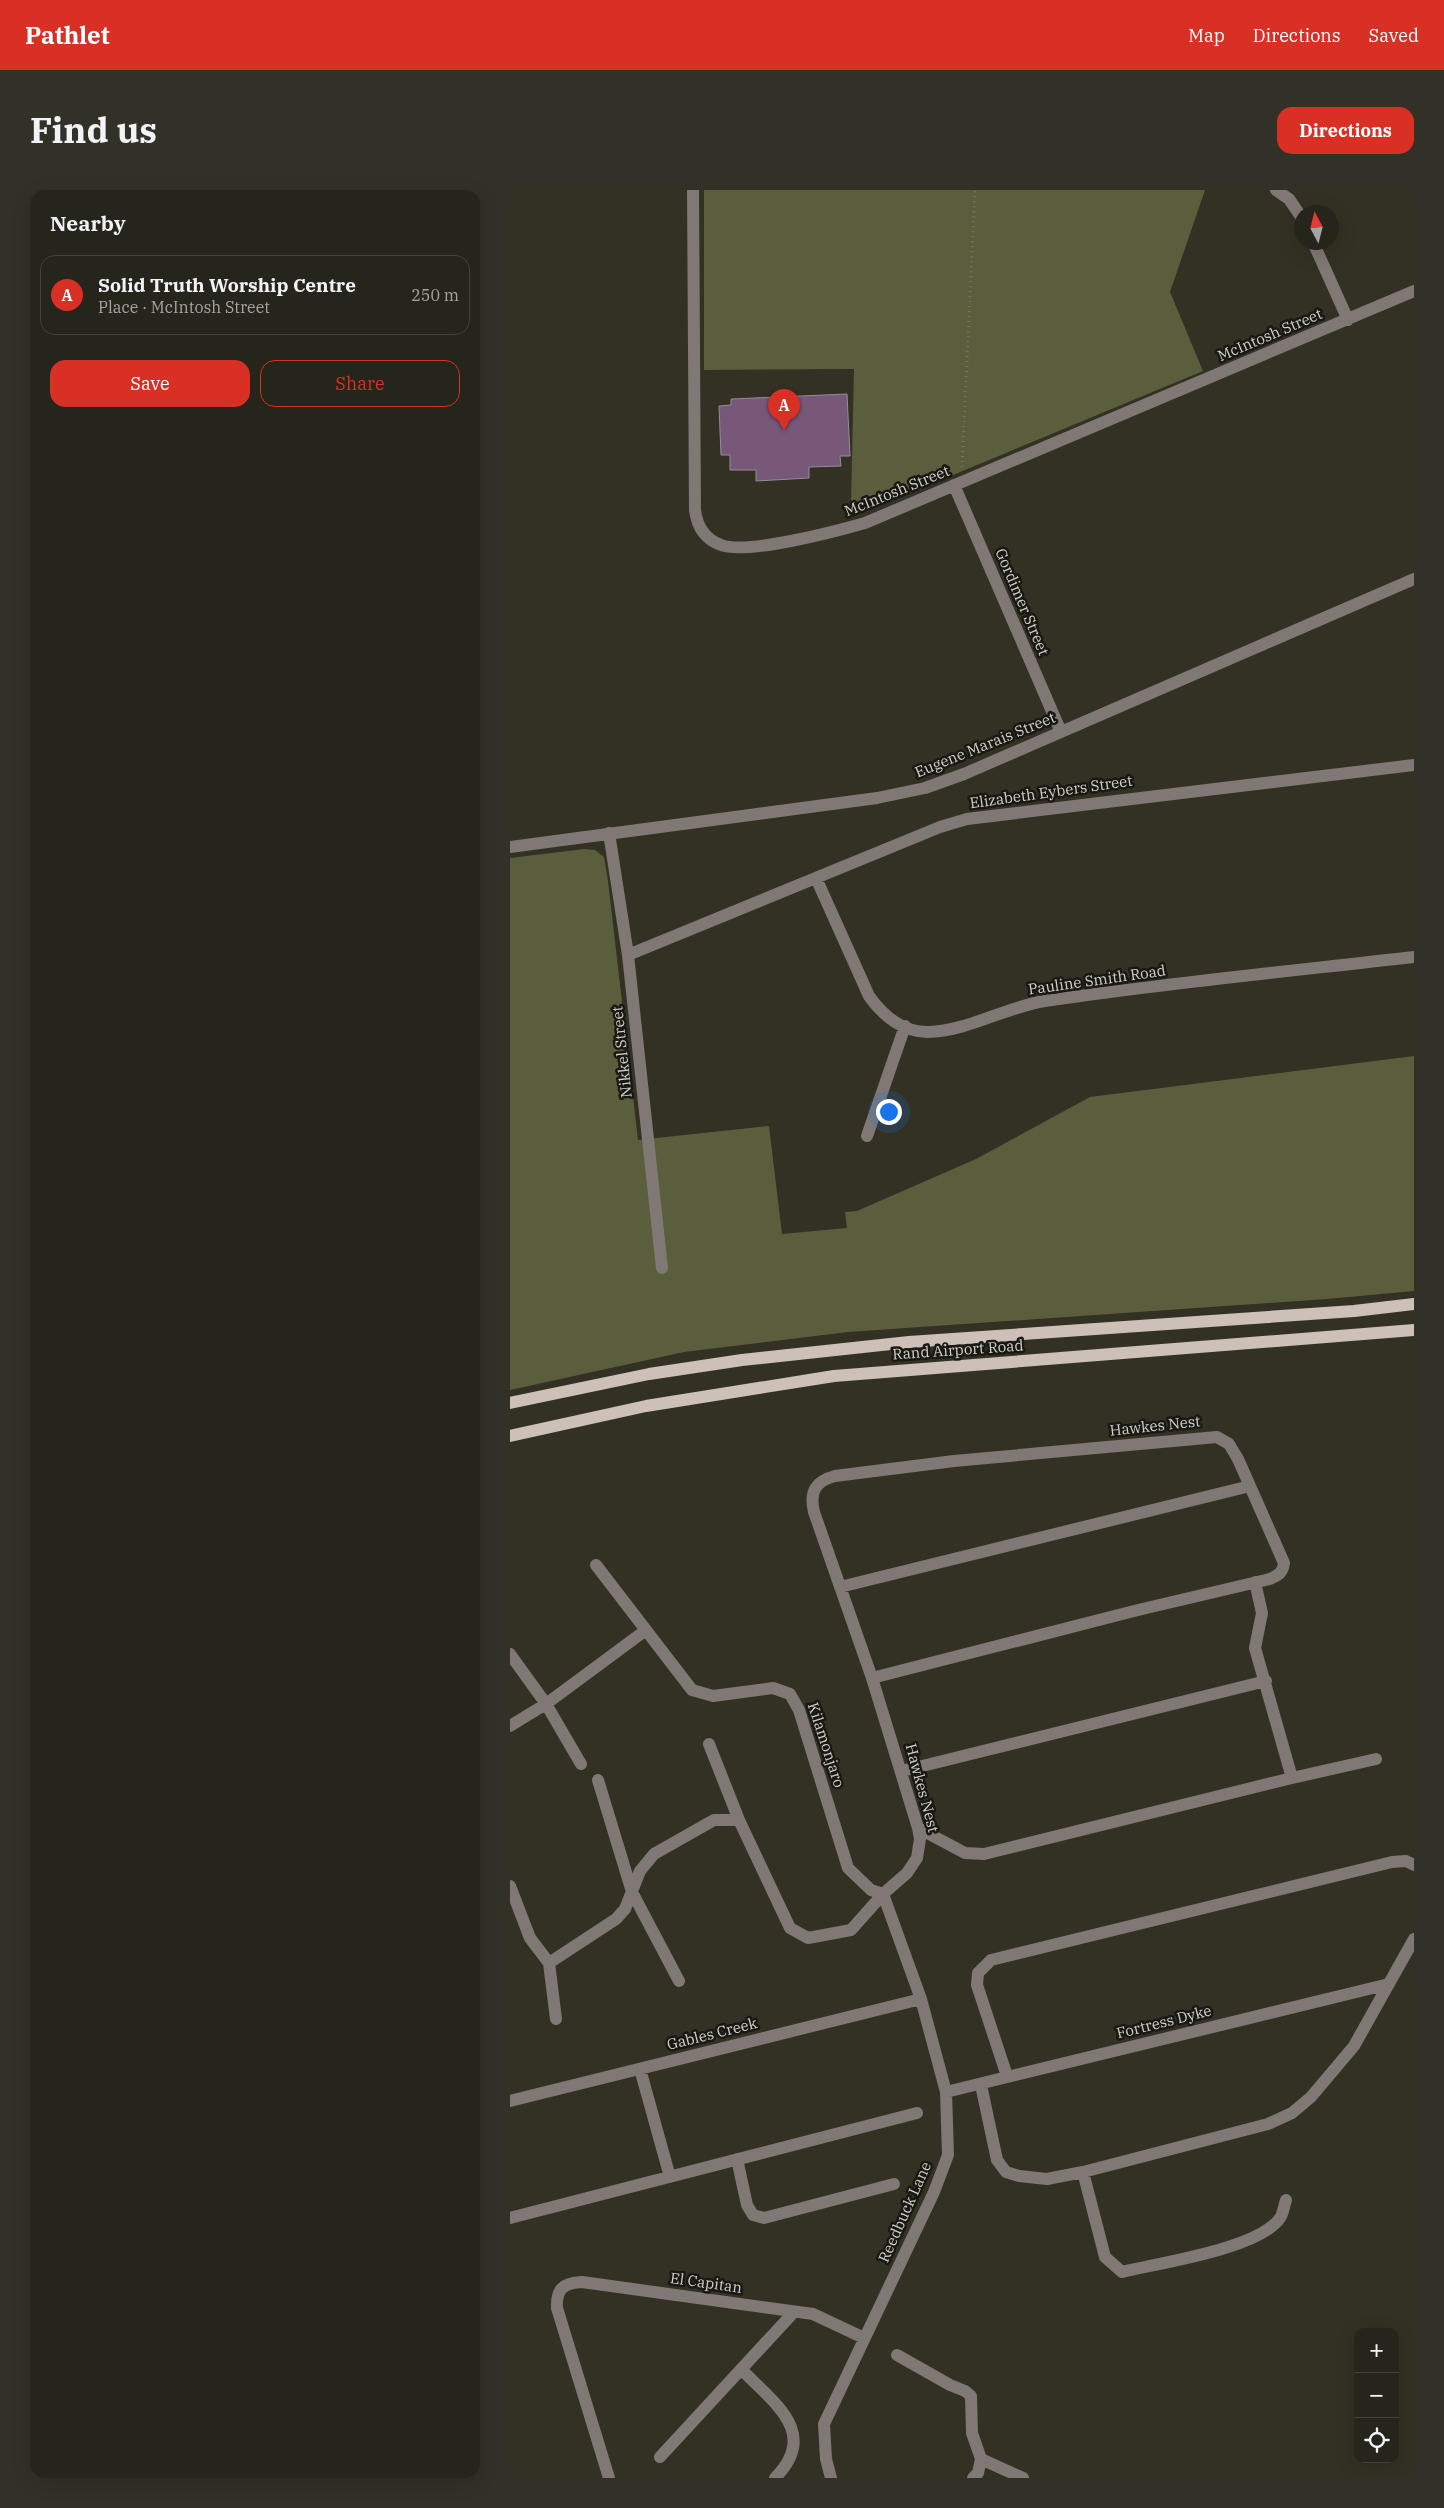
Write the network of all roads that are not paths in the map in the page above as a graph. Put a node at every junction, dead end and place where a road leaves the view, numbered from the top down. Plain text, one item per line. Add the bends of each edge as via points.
1 (693, 190) edge
2 (1276, 190) edge
3 (1294, 206) edge
4 (1316, 250) edge
5 (1414, 291) edge
6 (1348, 320) junction
7 (958, 484) junction
8 (1414, 579) edge
9 (1061, 732) junction
10 (1414, 764) edge
11 (610, 834) junction
12 (510, 846) edge
13 (816, 878) junction
14 (628, 955) junction
15 (1414, 957) edge
16 (905, 1026) junction
17 (867, 1136) dead end
18 (662, 1268) dead end
19 (1414, 1304) edge
20 (1414, 1330) edge
21 (510, 1403) edge
22 (510, 1436) edge
23 (1250, 1486) junction
24 (596, 1565) dead end
25 (1255, 1582) junction
26 (840, 1587) junction
27 (646, 1630) junction
28 (510, 1654) edge
29 (872, 1678) junction
30 (1266, 1681) junction
31 (546, 1704) junction
32 (510, 1726) edge
33 (709, 1744) dead end
34 (1376, 1759) dead end
35 (581, 1764) dead end
36 (902, 1771) junction
37 (1292, 1778) junction
38 (598, 1780) dead end
39 (739, 1820) junction
40 (918, 1828) junction
41 (1414, 1865) edge
42 (510, 1885) edge
43 (632, 1892) junction
44 (883, 1894) junction
45 (1414, 1939) edge
46 (549, 1963) junction
47 (679, 1981) dead end
48 (1390, 1984) junction
49 (921, 1999) junction
50 (556, 2019) dead end
51 (640, 2069) junction
52 (1008, 2076) junction
53 (981, 2085) junction
54 (946, 2092) junction
55 (510, 2101) edge
56 (917, 2113) dead end
57 (737, 2159) junction
58 (1083, 2172) junction
59 (670, 2177) junction
60 (894, 2184) dead end
61 (1286, 2200) dead end
62 (510, 2218) edge
63 (794, 2312) junction
64 (864, 2338) junction
65 (897, 2354) dead end
66 (741, 2369) junction
67 (660, 2458) dead end
68 (981, 2459) junction
69 (609, 2478) edge
70 (775, 2478) edge
71 (831, 2478) edge
72 (973, 2478) edge
73 (1023, 2478) edge

1 - 7 street, McIntosh Street via 696,510 702,531 719,545 733,548 800,539 865,523
2 - 3 street
4 - 6 street
5 - 6 street, McIntosh Street
6 - 7 street, McIntosh Street
7 - 9 street, Gordimer Street
8 - 9 street, Eugene Marais Street
9 - 11 street, Eugene Marais Street via 957,777 909,792
10 - 13 street, Elizabeth Eybers Street via 967,819
11 - 12 street, Eugene Marais Street
11 - 14 street, Nikkel Street
13 - 14 street, Elizabeth Eybers Street
13 - 16 street, Pauline Smith Road via 869,996 888,1018
14 - 18 street, Nikkel Street
15 - 16 street, Pauline Smith Road via 1045,1001 945,1030 926,1032
16 - 17 street
19 - 21 main road, Rand Airport Road via 1344,1312 909,1342 752,1359 649,1374
20 - 22 main road, Rand Airport Road via 834,1376 646,1406
23 - 25 street, Hawkes Nest via 1284,1564 1279,1575
23 - 26 street
23 - 26 street, Hawkes Nest via 1229,1444 1217,1437 954,1461 835,1476 821,1480 813,1490 811,1500
24 - 27 street, Kilamonjaro
25 - 29 street, Hawkes Nest
25 - 30 street via 1262,1613 1255,1648
26 - 29 street, Hawkes Nest
27 - 31 street
27 - 44 street, Kilamonjaro via 692,1690 713,1696 773,1688 790,1694 800,1710 848,1868 871,1890
28 - 31 street
29 - 36 street, Hawkes Nest
30 - 36 street
30 - 37 street
31 - 32 street
31 - 35 street
33 - 39 street, Hawkes Nest
34 - 37 street
36 - 40 street, Hawkes Nest
37 - 40 street via 984,1854 966,1853
38 - 43 street
39 - 43 street via 714,1820 654,1854 640,1872
39 - 44 street, Hawkes Nest via 790,1928 808,1938 850,1930
40 - 44 street, Hawkes Nest via 917,1858 907,1873
41 - 52 street via 1406,1860 1392,1862 991,1960 978,1973 977,1985
42 - 46 street via 530,1938
43 - 46 street via 625,1909 616,1919
43 - 47 street
44 - 49 street, Reedbuck Lane
45 - 48 street
46 - 50 street
48 - 52 street, Fortress Dyke
48 - 58 street via 1354,2046 1311,2097 1292,2113 1268,2124
49 - 51 street, Gables Creek
49 - 54 street, Reedbuck Lane
51 - 55 street, Gables Creek
51 - 59 street
52 - 53 street, Fortress Dyke
53 - 54 street, Fortress Dyke
53 - 58 street via 997,2160 1006,2172 1047,2178
54 - 64 street, Reedbuck Lane via 948,2155
56 - 57 street
57 - 59 street
57 - 60 street via 747,2205 753,2215 764,2218
58 - 61 street via 1105,2257 1122,2272 1239,2245 1280,2218
59 - 62 street
63 - 64 street, El Capitan via 813,2314
63 - 66 street
63 - 69 street, El Capitan via 582,2282 560,2287 557,2308
64 - 71 street, Reedbuck Lane via 824,2424 826,2459
65 - 68 street via 969,2393 972,2433
66 - 67 street
66 - 70 street via 787,2416 795,2438 789,2463
68 - 72 street via 978,2473
68 - 73 street

